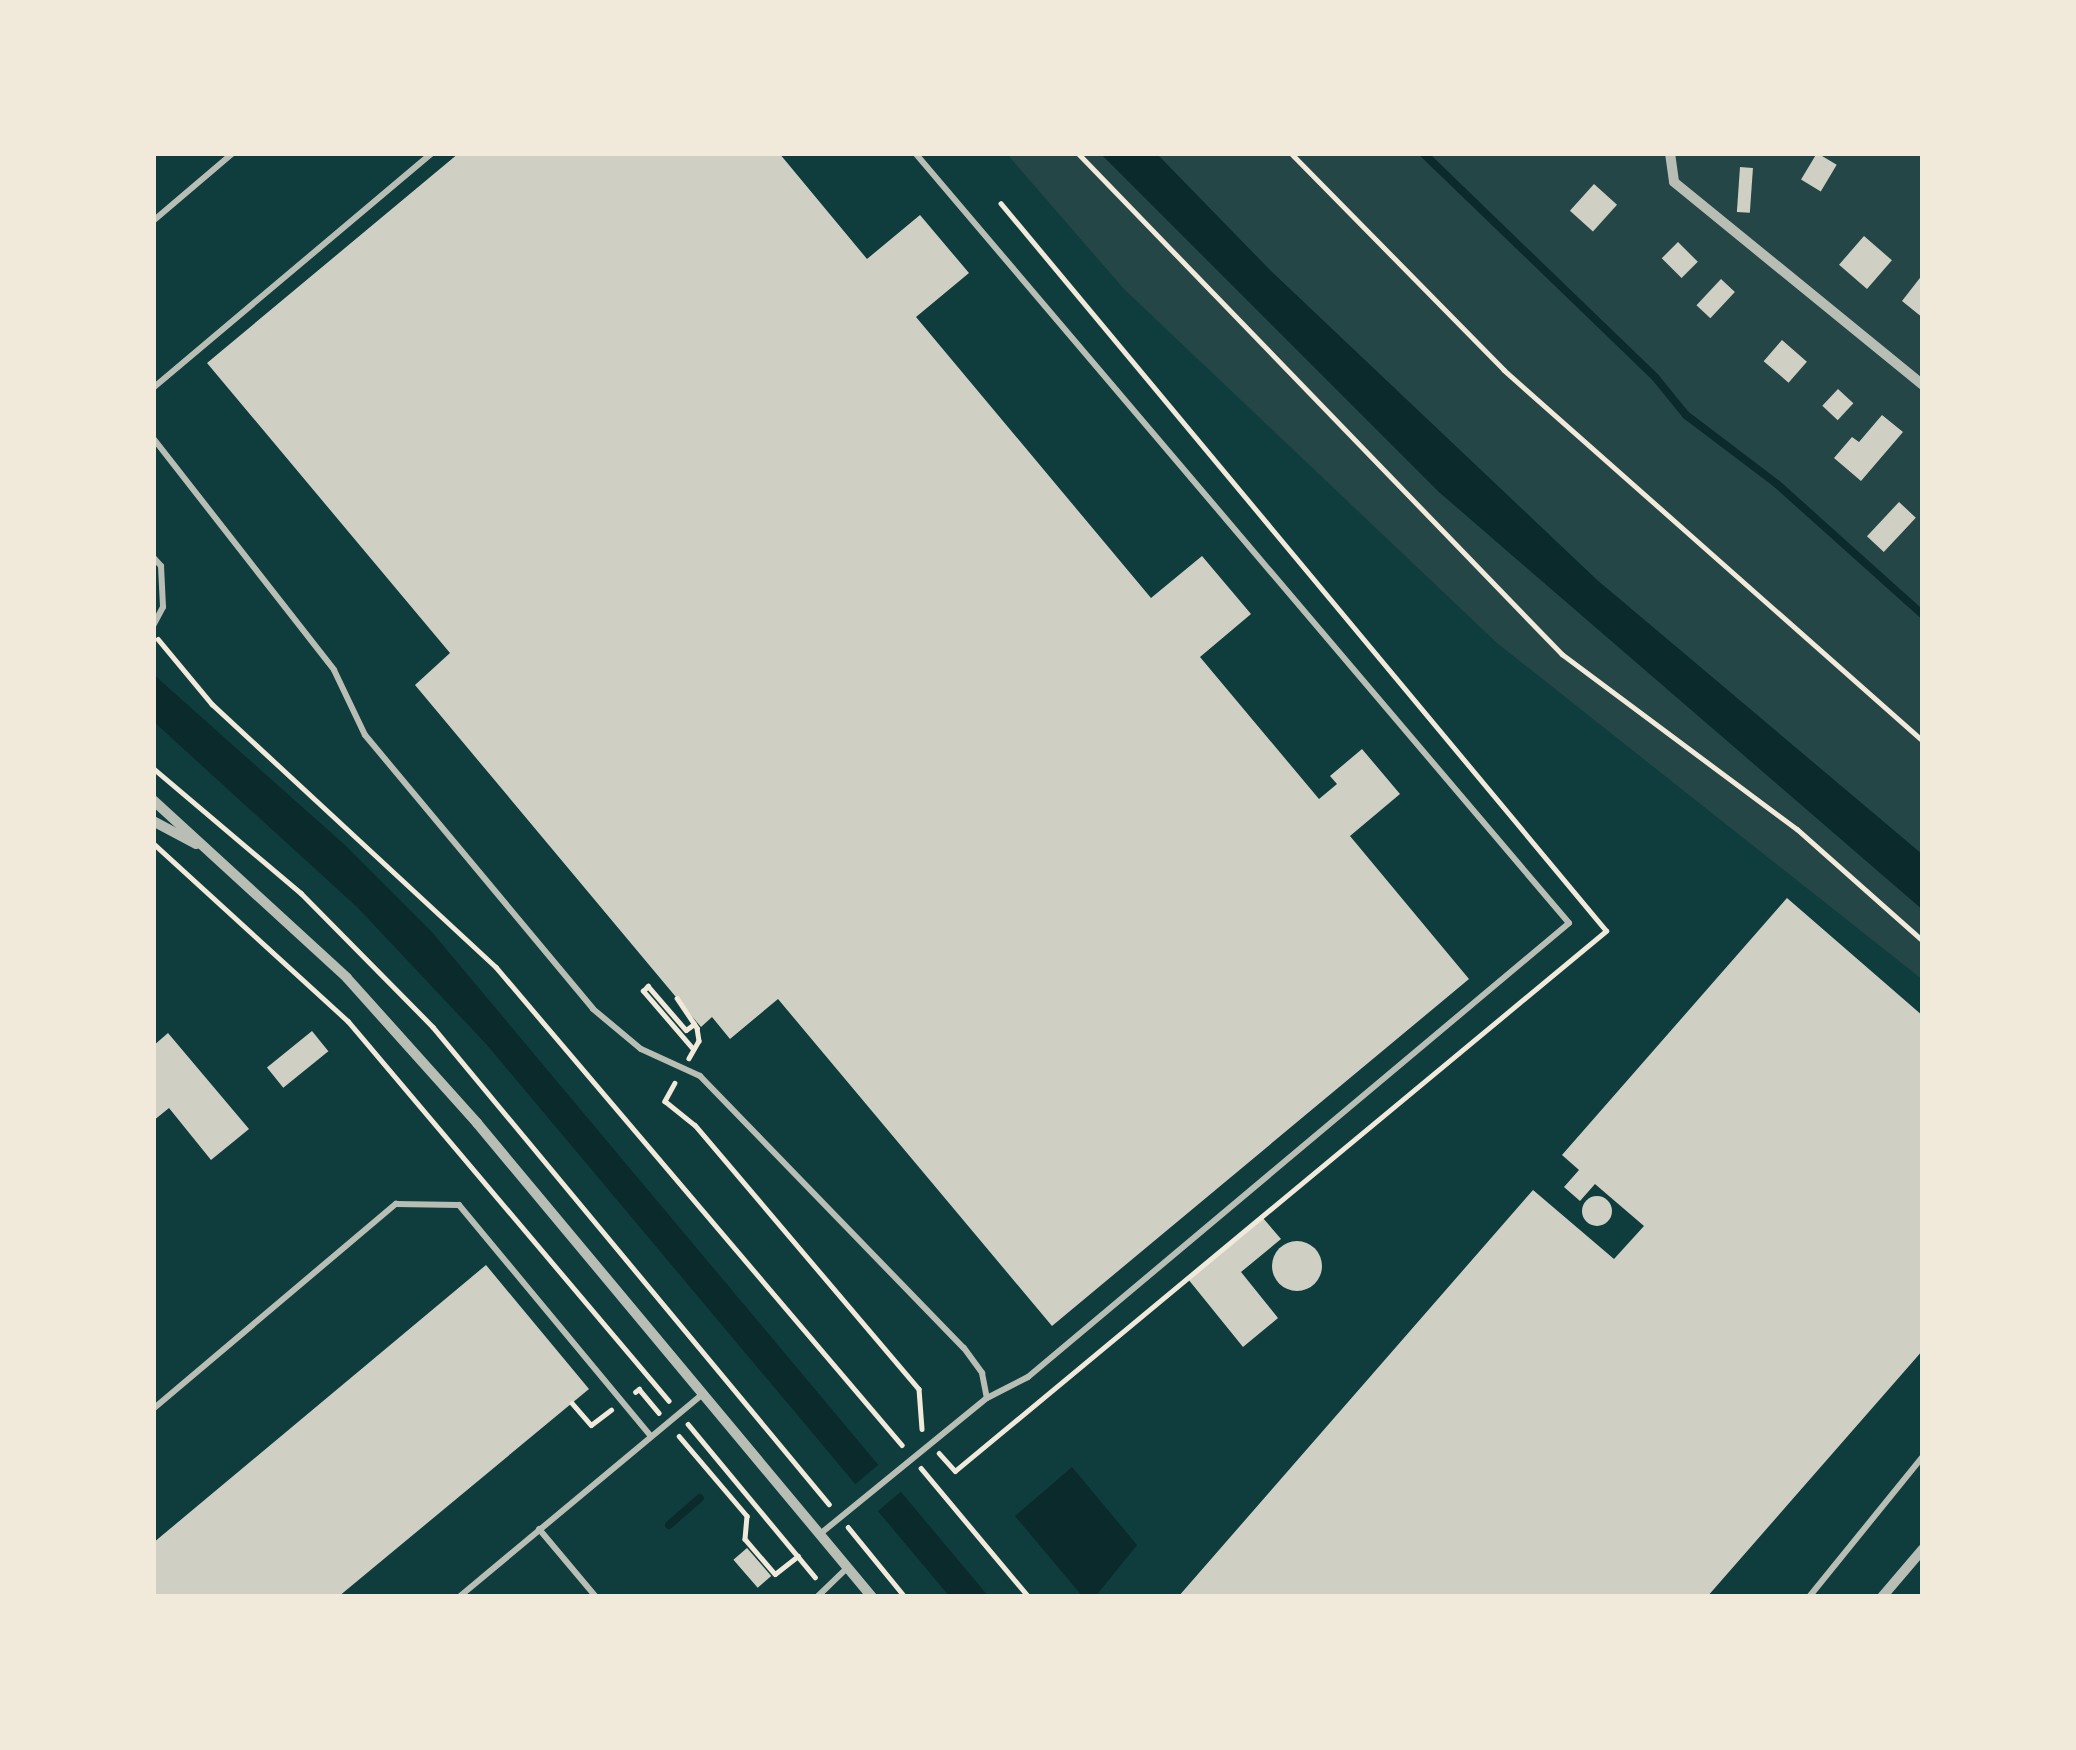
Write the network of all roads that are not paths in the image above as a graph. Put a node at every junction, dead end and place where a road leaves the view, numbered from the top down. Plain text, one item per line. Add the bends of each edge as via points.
1 (233, 153) edge
2 (432, 153) edge
3 (915, 153) edge
4 (1670, 153) edge
5 (153, 221) edge
6 (1923, 385) edge
7 (153, 388) edge
8 (153, 438) edge
9 (153, 557) edge
10 (153, 630) edge
11 (153, 800) edge
12 (153, 821) edge
13 (209, 851) junction
14 (703, 1394) junction
15 (987, 1397) junction
16 (153, 1409) edge
17 (650, 1436) junction
18 (1923, 1456) edge
19 (539, 1529) junction
20 (820, 1534) junction
21 (1923, 1549) edge
22 (848, 1567) junction
23 (459, 1597) edge
24 (596, 1597) edge
25 (817, 1597) edge
26 (872, 1597) edge
27 (1809, 1597) edge
28 (1882, 1597) edge

1 - 5 lane
2 - 7 lane
3 - 15 lane via 1569,923 1028,1377
4 - 6 street via 1674,182
8 - 15 lane via 334,670 365,735 593,1009 641,1049 700,1076 964,1348 982,1372
9 - 10 lane via 161,566 163,607
11 - 13 street
12 - 13 street
13 - 14 street via 347,978
14 - 17 lane
14 - 20 street
15 - 20 lane
16 - 17 lane via 396,1204 459,1205
17 - 19 lane
18 - 27 lane
19 - 23 lane
19 - 24 lane
20 - 22 street
21 - 28 street
22 - 25 lane
22 - 26 street

